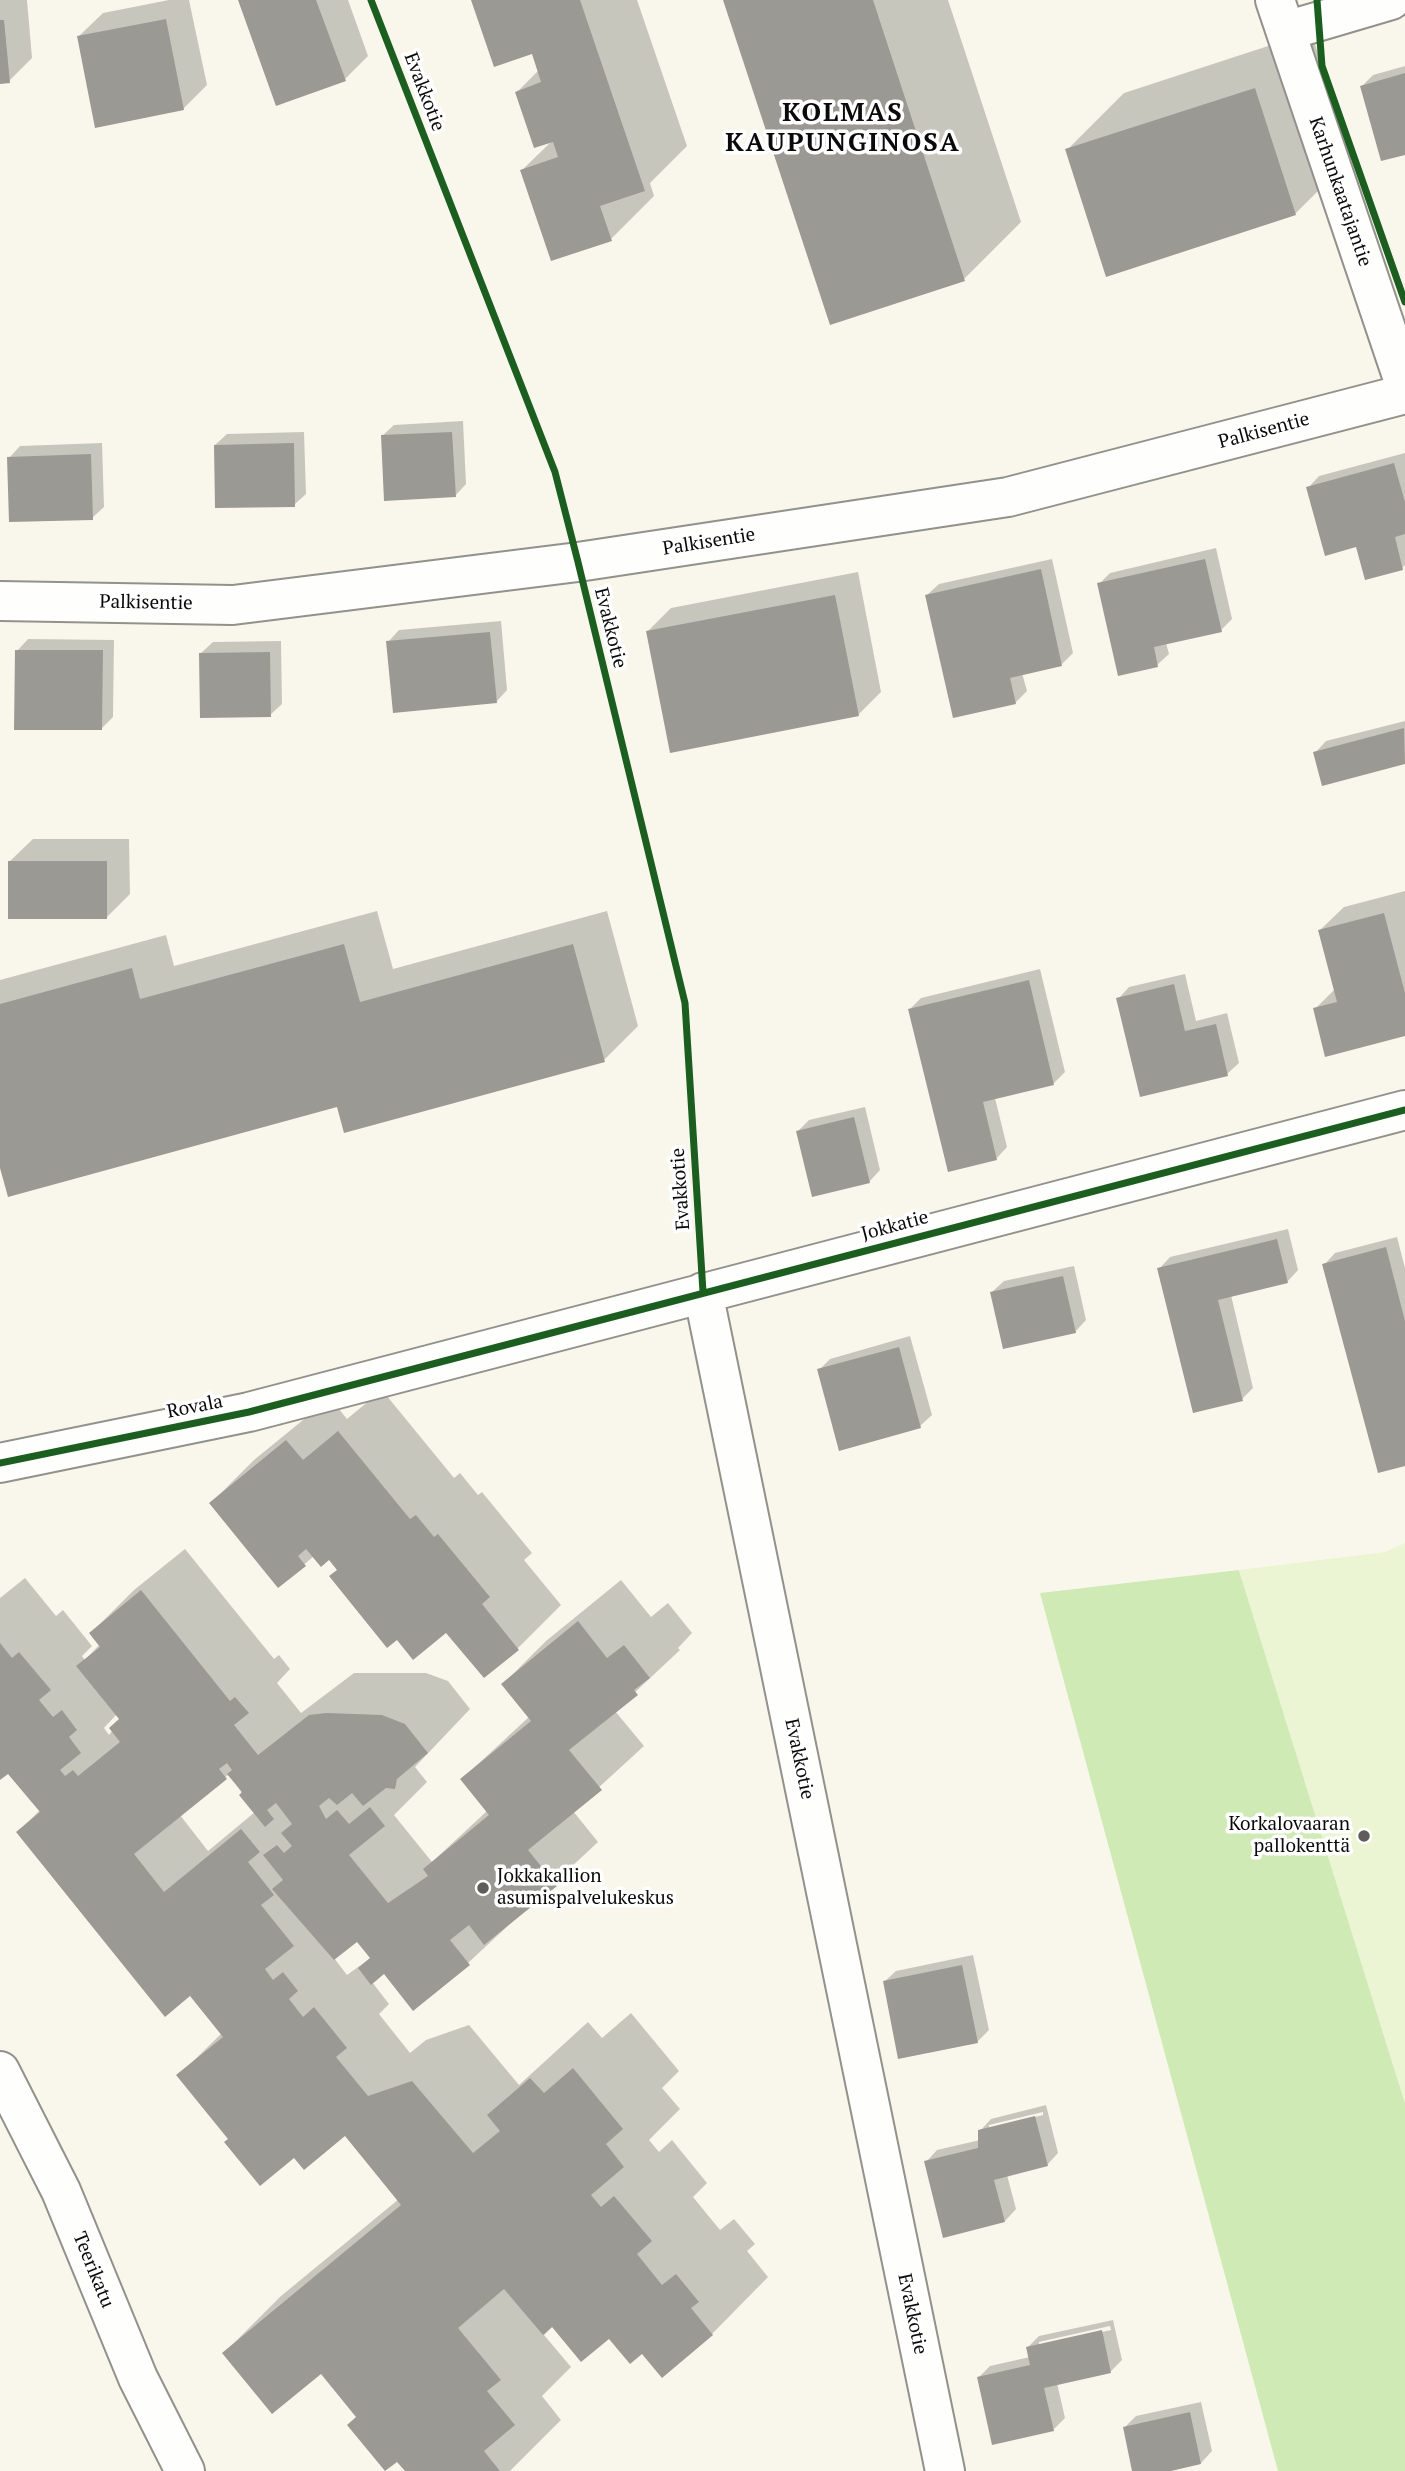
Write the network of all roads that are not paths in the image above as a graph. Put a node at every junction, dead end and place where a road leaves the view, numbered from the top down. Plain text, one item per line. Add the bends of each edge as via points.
1 (1391, 0) edge
2 (1281, 16) edge
3 (1405, 385) edge
4 (1405, 394) edge
5 (0, 601) edge
6 (1405, 1110) edge
7 (703, 1293) junction
8 (394, 1373) joint
9 (0, 1463) edge
10 (0, 2071) edge
11 (185, 2471) edge
12 (945, 2471) edge

1 - 2 street
2 - 3 street, Karhunkaatajantie
4 - 5 street, Palkisentie via 1008,497 578,562 233,604
6 - 7 street, Jokkatie
7 - 8 street, Jokkatie
7 - 12 street, Evakkotie
8 - 9 street, Rovala via 249,1412
10 - 11 street, Teerikatu via 61,2191 138,2378

